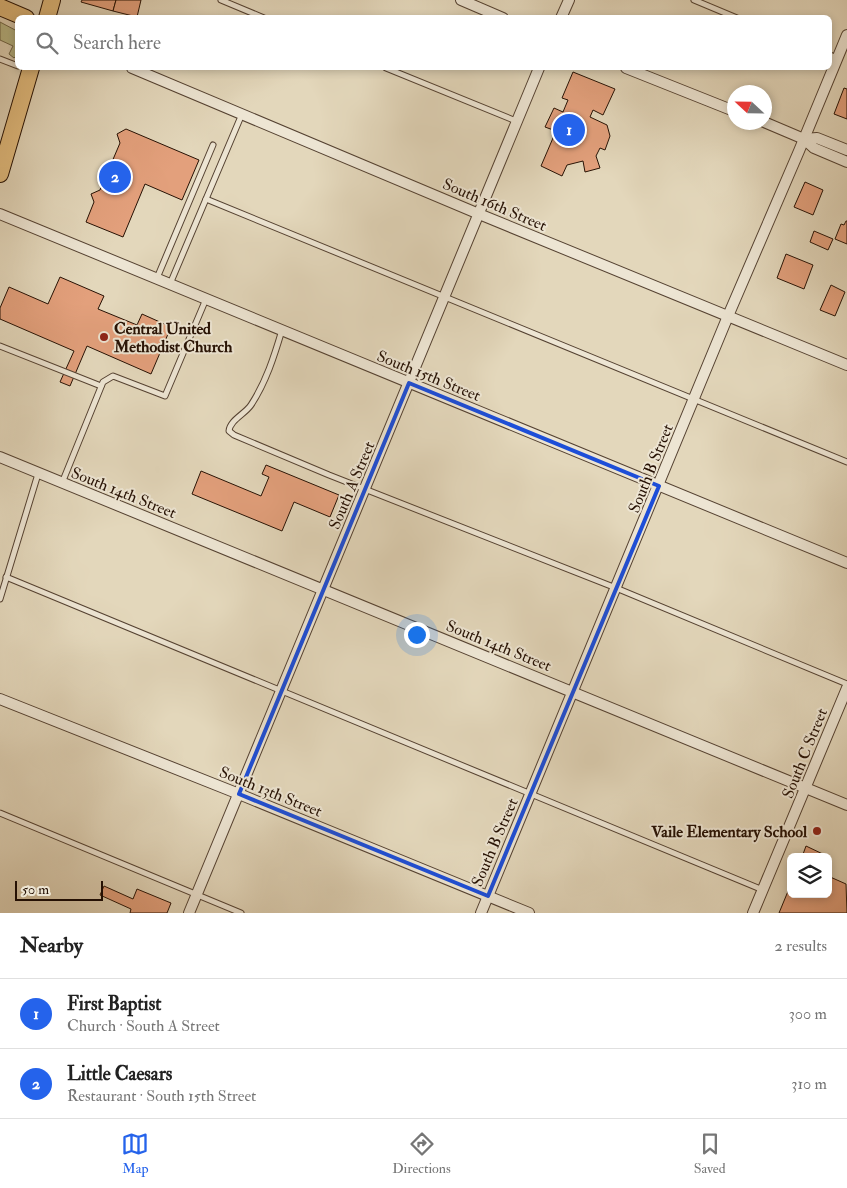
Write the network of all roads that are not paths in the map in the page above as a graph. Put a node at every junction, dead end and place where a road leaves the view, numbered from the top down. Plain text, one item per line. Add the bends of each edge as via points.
1 (52, 0) edge
2 (222, 0) edge
3 (461, 0) edge
4 (568, 0) edge
5 (694, 0) edge
6 (0, 7) edge
7 (19, 15) edge
8 (48, 15) edge
9 (257, 15) edge
10 (496, 15) edge
11 (562, 15) edge
12 (730, 15) edge
13 (847, 35) edge
14 (833, 57) edge
15 (0, 59) edge
16 (15, 64) edge
17 (24, 70) edge
18 (137, 70) edge
19 (391, 70) edge
20 (538, 70) edge
21 (631, 70) edge
22 (828, 70) edge
23 (727, 108) edge
24 (243, 114) junction
25 (516, 121) junction
26 (772, 125) edge
27 (804, 139) junction
28 (4, 143) edge
29 (213, 145) dead end
30 (847, 150) edge
31 (847, 162) edge
32 (0, 174) edge
33 (206, 199) junction
34 (0, 214) edge
35 (479, 214) junction
36 (157, 278) junction
37 (170, 284) junction
38 (445, 297) junction
39 (206, 299) junction
40 (728, 316) junction
41 (282, 330) junction
42 (0, 346) edge
43 (847, 365) edge
44 (409, 383) junction
45 (101, 386) junction
46 (694, 399) junction
47 (0, 458) edge
48 (847, 462) edge
49 (38, 474) junction
50 (62, 483) junction
51 (658, 486) junction
52 (365, 489) junction
53 (847, 563) edge
54 (6, 577) junction
55 (616, 588) junction
56 (323, 590) junction
57 (0, 599) edge
58 (847, 684) edge
59 (847, 688) edge
60 (282, 691) junction
61 (573, 692) junction
62 (0, 699) edge
63 (806, 788) junction
64 (240, 794) junction
65 (530, 794) junction
66 (847, 805) edge
67 (0, 813) edge
68 (763, 890) junction
69 (197, 895) junction
70 (488, 896) junction
71 (189, 913) edge
72 (241, 913) edge
73 (481, 913) edge
74 (529, 913) edge
75 (753, 913) edge

1 - 8 main road
2 - 9 lane
3 - 10 street
4 - 11 street
5 - 12 lane
6 - 7 main road
13 - 14 street, South B Street
15 - 16 lane
17 - 28 main road
18 - 24 street, South 16th Street
19 - 25 lane
20 - 25 street, South A Street
21 - 23 street
22 - 27 street, South B Street
24 - 33 lane
24 - 35 street, South 16th Street
25 - 35 street, South A Street
26 - 27 street
27 - 30 street via 817,138
27 - 31 street via 814,148
27 - 40 street, South B Street
28 - 32 main road
29 - 36 lane
33 - 37 lane
33 - 38 lane
34 - 36 street, South 15th Street
35 - 38 street, South A Street
35 - 40 street, South 16th Street
36 - 37 street, South 15th Street
37 - 39 street, South 15th Street
38 - 44 street, South A Street
38 - 46 lane
39 - 41 street, South 15th Street
39 - 45 lane via 165,396 113,376
40 - 43 street, South 16th Street
40 - 46 street, South B Street
41 - 44 street, South 15th Street
41 - 52 lane via 262,389 246,412 232,422 229,431
42 - 45 lane
44 - 51 street, South 15th Street
44 - 52 street, South A Street
45 - 50 lane
46 - 48 lane
46 - 51 street, South B Street
47 - 49 street, South 14th Street
49 - 50 street, South 14th Street
49 - 54 lane
50 - 56 street, South 14th Street
51 - 53 street, South 15th Street
51 - 55 street, South B Street
52 - 55 lane
52 - 56 street, South A Street
54 - 57 lane
54 - 60 lane
55 - 58 lane
55 - 61 street, South B Street
56 - 60 street, South A Street
56 - 61 street, South 14th Street
59 - 63 street, South C Street
60 - 64 street, South A Street
60 - 65 lane
61 - 63 street, South 14th Street
61 - 65 street, South B Street
62 - 64 street, South 13th Street
63 - 66 street, South 14th Street
63 - 68 street, South C Street
64 - 69 street, South A Street
64 - 70 street, South 13th Street
65 - 68 lane
65 - 70 street, South B Street
67 - 69 lane
68 - 75 street, South C Street
69 - 71 street, South A Street
69 - 72 lane
70 - 73 street, South B Street
70 - 74 street, South 13th Street

